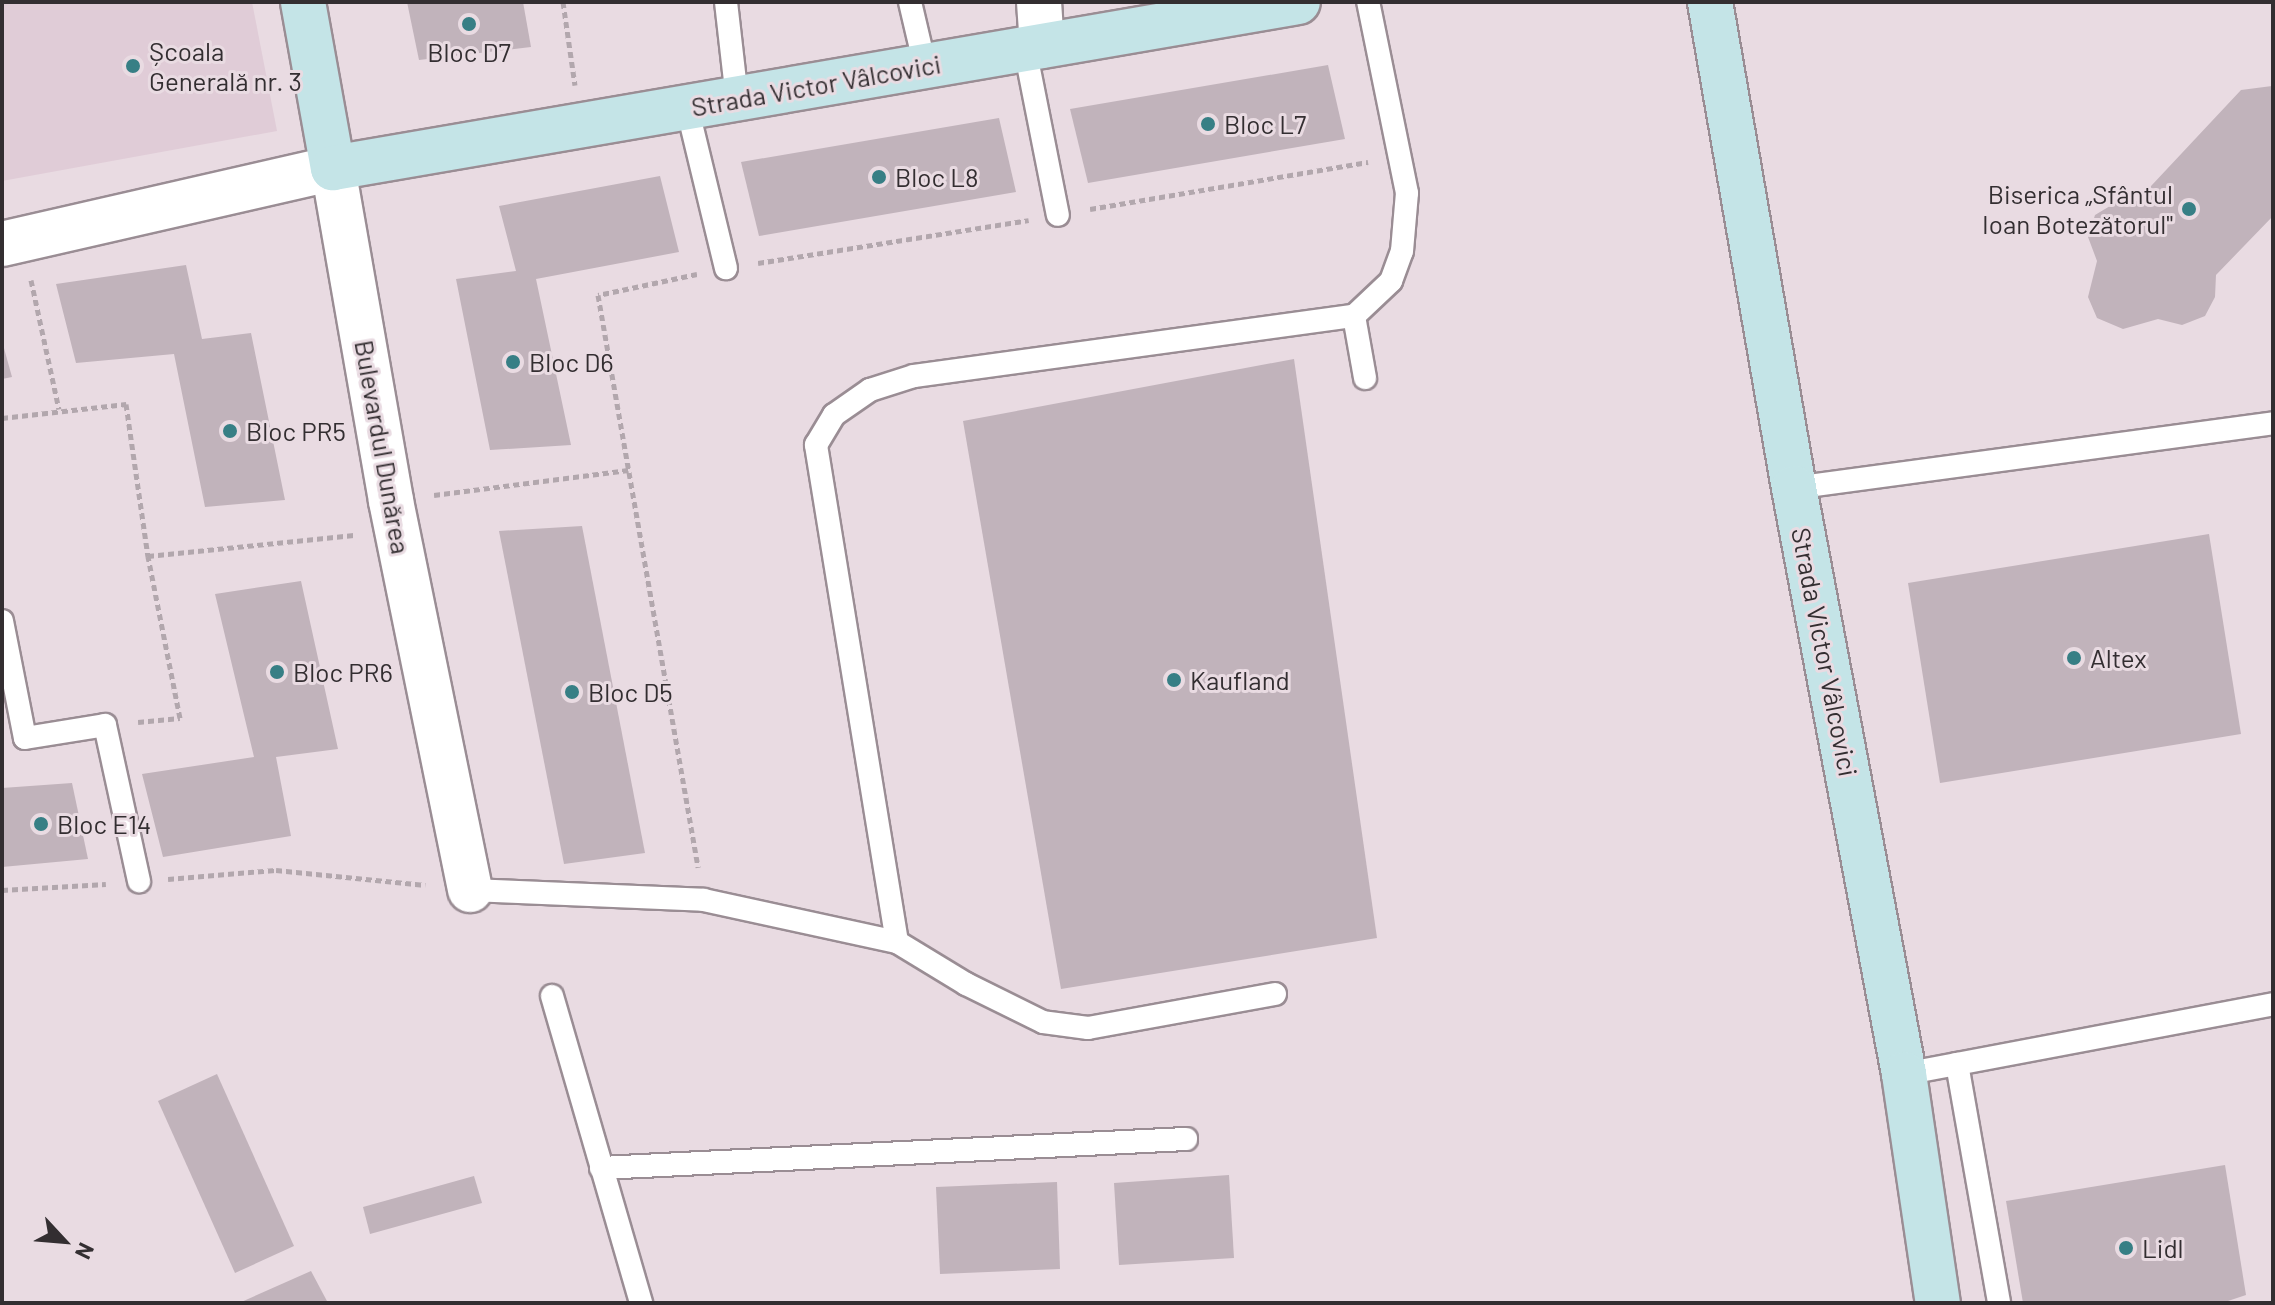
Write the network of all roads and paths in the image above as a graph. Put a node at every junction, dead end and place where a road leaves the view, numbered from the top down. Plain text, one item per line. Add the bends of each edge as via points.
1 (303, 2) edge
2 (563, 2) edge
3 (726, 2) edge
4 (910, 2) edge
5 (1039, 2) edge
6 (1298, 2) edge
7 (1368, 2) edge
8 (1710, 2) edge
9 (1033, 47) junction
10 (925, 66) junction
11 (737, 98) junction
12 (687, 107) junction
13 (581, 125) junction
14 (333, 168) junction
15 (1058, 215) dead end
16 (12, 242) edge
17 (726, 268) dead end
18 (1354, 316) junction
19 (1365, 378) dead end
20 (59, 409) junction
21 (2, 418) edge
22 (2273, 423) edge
23 (628, 470) dead end
24 (1794, 488) junction
25 (394, 516) junction
26 (148, 556) junction
27 (2, 621) edge
28 (105, 725) junction
29 (139, 881) junction
30 (2, 890) edge
31 (470, 890) junction
32 (897, 942) junction
33 (1275, 994) dead end
34 (552, 996) dead end
35 (2273, 1004) edge
36 (1957, 1064) junction
37 (1904, 1074) junction
38 (1186, 1139) dead end
39 (601, 1168) junction
40 (641, 1303) edge
41 (1938, 1303) edge
42 (1999, 1303) edge

1 - 14 street, Bulevardul Dunărea
2 - 13 path
3 - 11 lane
4 - 10 lane
5 - 9 street
6 - 9 street, Strada Victor Vâlcovici
7 - 18 lane via 1407,193 1402,251 1391,281
8 - 24 street, Strada Victor Vâlcovici
9 - 10 street, Strada Victor Vâlcovici
9 - 15 lane
10 - 11 street, Strada Victor Vâlcovici
11 - 12 street, Strada Victor Vâlcovici
12 - 13 street, Strada Victor Vâlcovici
12 - 17 lane
13 - 14 street, Strada Victor Vâlcovici
14 - 16 street
14 - 25 street, Bulevardul Dunărea
16 - 20 path
18 - 19 lane
18 - 32 lane via 914,376 870,390 834,415 816,445 821,490
20 - 21 path
20 - 26 path via 126,404
22 - 24 lane
23 - 25 path
24 - 37 street, Strada Victor Vâlcovici
25 - 26 path
25 - 31 street, Bulevardul Dunărea
26 - 28 path via 180,718
27 - 28 lane via 25,738
28 - 29 lane
29 - 30 path
29 - 31 path via 276,870
31 - 32 lane via 704,900
32 - 33 lane via 1043,1022 1088,1028
34 - 39 lane
35 - 36 lane
36 - 37 lane
36 - 42 lane
37 - 41 street, Strada Victor Vâlcovici
38 - 39 lane
39 - 40 lane

